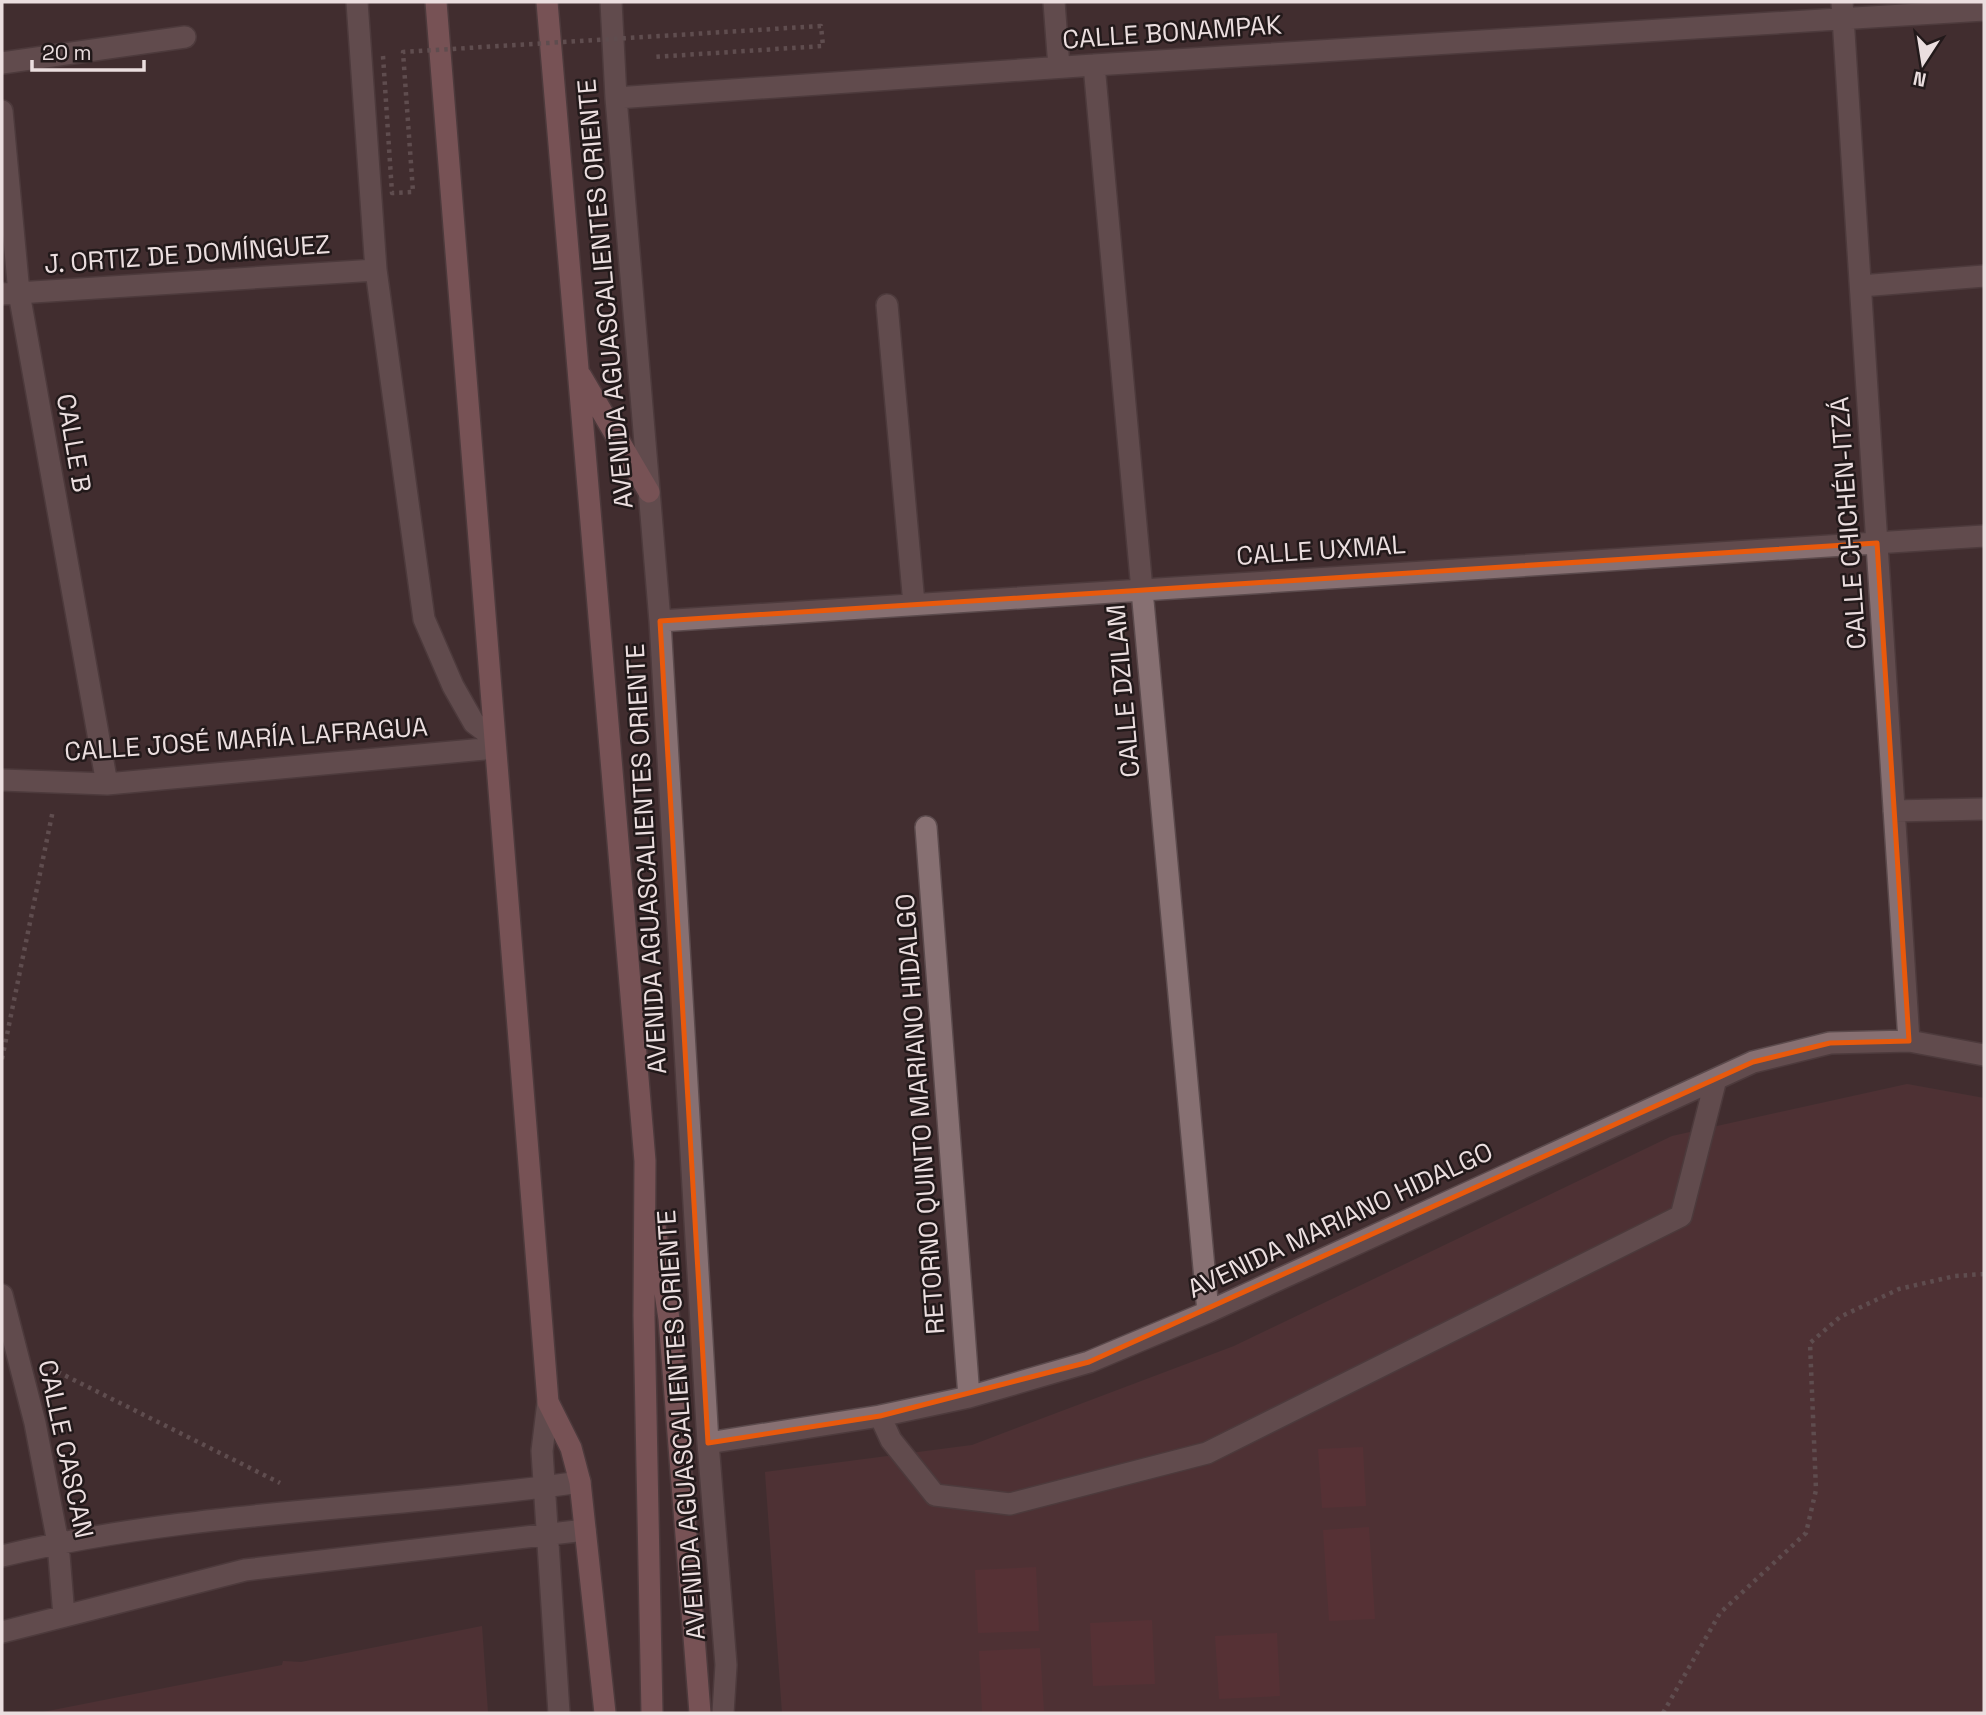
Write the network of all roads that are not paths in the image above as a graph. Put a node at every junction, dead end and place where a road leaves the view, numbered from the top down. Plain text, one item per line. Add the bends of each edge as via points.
1 (357, 2) edge
2 (436, 2) edge
3 (547, 2) edge
4 (611, 2) edge
5 (1054, 2) edge
6 (1842, 10) edge
7 (1984, 10) edge
8 (185, 37) dead end
9 (2, 63) edge
10 (1094, 65) junction
11 (1059, 67) junction
12 (616, 98) junction
13 (2, 111) edge
14 (376, 270) junction
15 (1984, 276) edge
16 (1861, 286) junction
17 (10, 293) edge
18 (887, 305) dead end
19 (578, 372) junction
20 (649, 492) junction
21 (1984, 536) edge
22 (1877, 543) junction
23 (1142, 590) junction
24 (914, 604) junction
25 (660, 621) junction
26 (494, 743) junction
27 (2, 780) edge
28 (107, 784) junction
29 (1984, 809) edge
30 (1894, 811) junction
31 (926, 827) dead end
32 (1909, 1041) junction
33 (1984, 1055) edge
34 (1716, 1079) junction
35 (645, 1161) junction
36 (2, 1295) edge
37 (1209, 1312) junction
38 (969, 1397) junction
39 (548, 1402) junction
40 (880, 1416) junction
41 (708, 1443) junction
42 (580, 1482) junction
43 (544, 1487) junction
44 (585, 1530) junction
45 (547, 1535) junction
46 (58, 1543) junction
47 (2, 1556) edge
48 (64, 1616) junction
49 (2, 1632) edge
50 (605, 1711) edge
51 (652, 1711) edge
52 (559, 1713) edge
53 (700, 1713) edge
54 (723, 1713) edge

1 - 14 street
2 - 26 main road
3 - 19 main road, AVENIDA AGUASCALIENTES ORIENTE
4 - 12 street, AVENIDA AGUASCALIENTES ORIENTE
5 - 11 street
6 - 7 street, CALLE BONAMPAK
6 - 10 street, CALLE BONAMPAK
6 - 16 street, CALLE CHICHÉN-ITZÁ
8 - 9 street
10 - 11 street, CALLE BONAMPAK
10 - 23 street, CALLE DZILAM
11 - 12 street, CALLE BONAMPAK
12 - 20 street, AVENIDA AGUASCALIENTES ORIENTE
13 - 17 street, CALLE B
14 - 17 street, J. ORTIZ DE DOMÍNGUEZ
14 - 26 street via 424,619 453,686 474,723
15 - 16 street
16 - 22 street, CALLE CHICHÉN-ITZÁ
17 - 28 street, CALLE B
18 - 24 street
19 - 20 main road
19 - 35 main road, AVENIDA AGUASCALIENTES ORIENTE
20 - 25 street, AVENIDA AGUASCALIENTES ORIENTE
21 - 22 street, CALLE UXMAL
22 - 23 street, CALLE UXMAL
22 - 30 street, CALLE CHICHÉN-ITZÁ
23 - 24 street, CALLE UXMAL
23 - 37 street, CALLE DZILAM
24 - 25 street, CALLE UXMAL
25 - 41 street, AVENIDA AGUASCALIENTES ORIENTE
26 - 28 street, CALLE JOSÉ MARÍA LAFRAGUA
26 - 39 main road
27 - 28 street, CALLE JOSÉ MARÍA LAFRAGUA
29 - 30 street
30 - 32 street, CALLE CHICHÉN-ITZÁ
31 - 38 street, RETORNO QUINTO MARIANO HIDALGO
32 - 33 street, AVENIDA MARIANO HIDALGO
32 - 34 street, AVENIDA MARIANO HIDALGO via 1830,1043 1753,1062
34 - 37 street, AVENIDA MARIANO HIDALGO
34 - 40 street via 1681,1216 1207,1453 1010,1504 936,1495 891,1440
35 - 51 main road, AVENIDA AGUASCALIENTES ORIENTE
35 - 53 main road via 669,1319
36 - 46 street, CALLE CASCAN via 35,1423
37 - 38 street, AVENIDA MARIANO HIDALGO via 1089,1363
38 - 40 street, AVENIDA MARIANO HIDALGO
39 - 42 main road via 571,1448
39 - 43 street via 542,1451
40 - 41 street, AVENIDA MARIANO HIDALGO
41 - 54 street, AVENIDA AGUASCALIENTES ORIENTE via 726,1665
42 - 43 street
42 - 44 main road
43 - 45 street
43 - 46 street via 236,1518
44 - 45 street
44 - 50 main road
45 - 48 street via 245,1570
45 - 52 street
46 - 47 street
46 - 48 street, CALLE CASCAN
48 - 49 street

